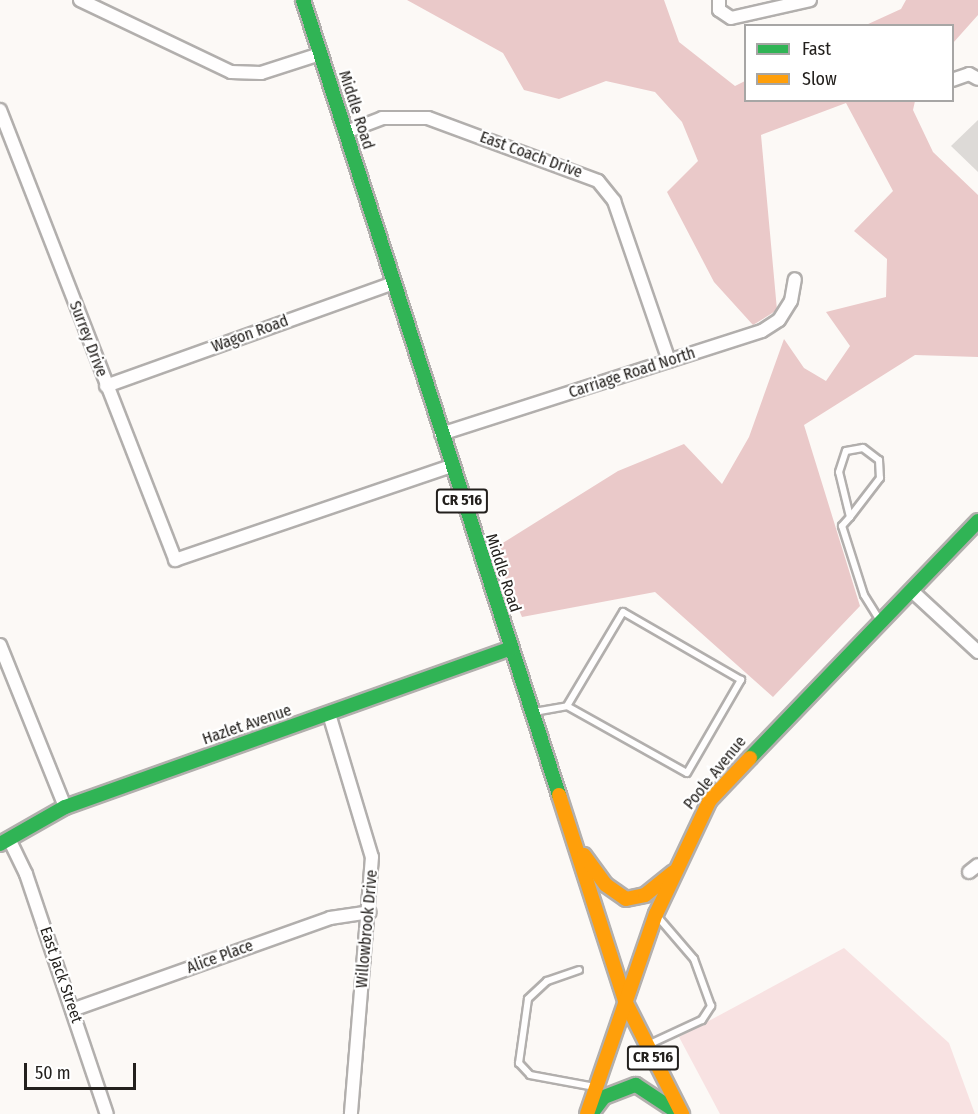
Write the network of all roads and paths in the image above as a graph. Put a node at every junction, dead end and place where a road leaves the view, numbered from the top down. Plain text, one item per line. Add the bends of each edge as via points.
1 (80, 0) edge
2 (303, 0) edge
3 (719, 0) edge
4 (810, 0) edge
5 (320, 54) junction
6 (954, 79) edge
7 (978, 79) edge
8 (0, 110) edge
9 (346, 132) junction
10 (795, 279) dead end
11 (393, 283) junction
12 (669, 361) junction
13 (106, 386) junction
14 (441, 434) junction
15 (451, 466) junction
16 (850, 517) junction
17 (978, 521) edge
18 (912, 591) junction
19 (881, 622) junction
20 (0, 645) edge
21 (511, 648) junction
22 (978, 652) edge
23 (567, 706) junction
24 (530, 713) junction
25 (330, 714) junction
26 (65, 807) junction
27 (4, 841) edge
28 (575, 842) junction
29 (673, 872) junction
30 (370, 912) junction
31 (656, 914) junction
32 (579, 970) dead end
33 (626, 1000) junction
34 (72, 1010) junction
35 (646, 1045) junction
36 (596, 1087) junction
37 (107, 1114) edge
38 (351, 1114) edge
39 (589, 1114) edge
40 (680, 1114) edge

1 - 5 street via 231,72 261,73
2 - 5 main road, Middle Road / CR 516
3 - 4 street via 719,10 731,18
5 - 9 main road, Middle Road / CR 516
6 - 7 street via 962,74
8 - 13 street, Surrey Drive
9 - 11 main road, Middle Road / CR 516
9 - 12 street, East Coach Drive via 382,118 428,118 598,181 615,201
10 - 12 street, Carriage Road North via 791,301 774,324
11 - 13 street, Wagon Road
11 - 14 main road, Middle Road / CR 516
12 - 14 street, Carriage Road North
13 - 15 street, Surrey Drive via 168,548 182,563
14 - 15 main road, Middle Road / CR 516
15 - 21 main road, Middle Road / CR 516
16 - 16 lane via 880,478 879,459 863,448 846,451 839,472
16 - 19 lane via 842,526 864,595
17 - 18 main road, Poole Avenue
18 - 19 main road, Poole Avenue
18 - 22 street
19 - 29 main road, Poole Avenue via 726,782 697,820
20 - 26 street
21 - 24 main road, Middle Road / CR 516
21 - 25 main road, Hazlet Avenue
23 - 23 lane via 623,612 741,680 687,773
23 - 24 lane
24 - 28 main road, Middle Road / CR 516
25 - 26 main road, Hazlet Avenue
25 - 30 street, Willowbrook Drive via 370,842
26 - 27 main road, Hazlet Avenue
27 - 34 street, East Jack Street
28 - 29 main road via 617,896 645,896
28 - 33 main road, Middle Road / CR 516
29 - 31 main road, Poole Avenue
30 - 34 street, Alice Place via 330,918
30 - 38 street, Willowbrook Drive
31 - 33 main road, Poole Avenue
31 - 35 lane via 694,959 711,1006 702,1020
32 - 36 lane via 548,981 528,999 519,1063 530,1075
33 - 35 main road, Middle Road / CR 516
33 - 36 main road, Poole Avenue
34 - 37 street, East Jack Street
35 - 40 main road, Middle Road / CR 516
36 - 39 main road, Poole Avenue
39 - 40 main road via 604,1097 636,1085

